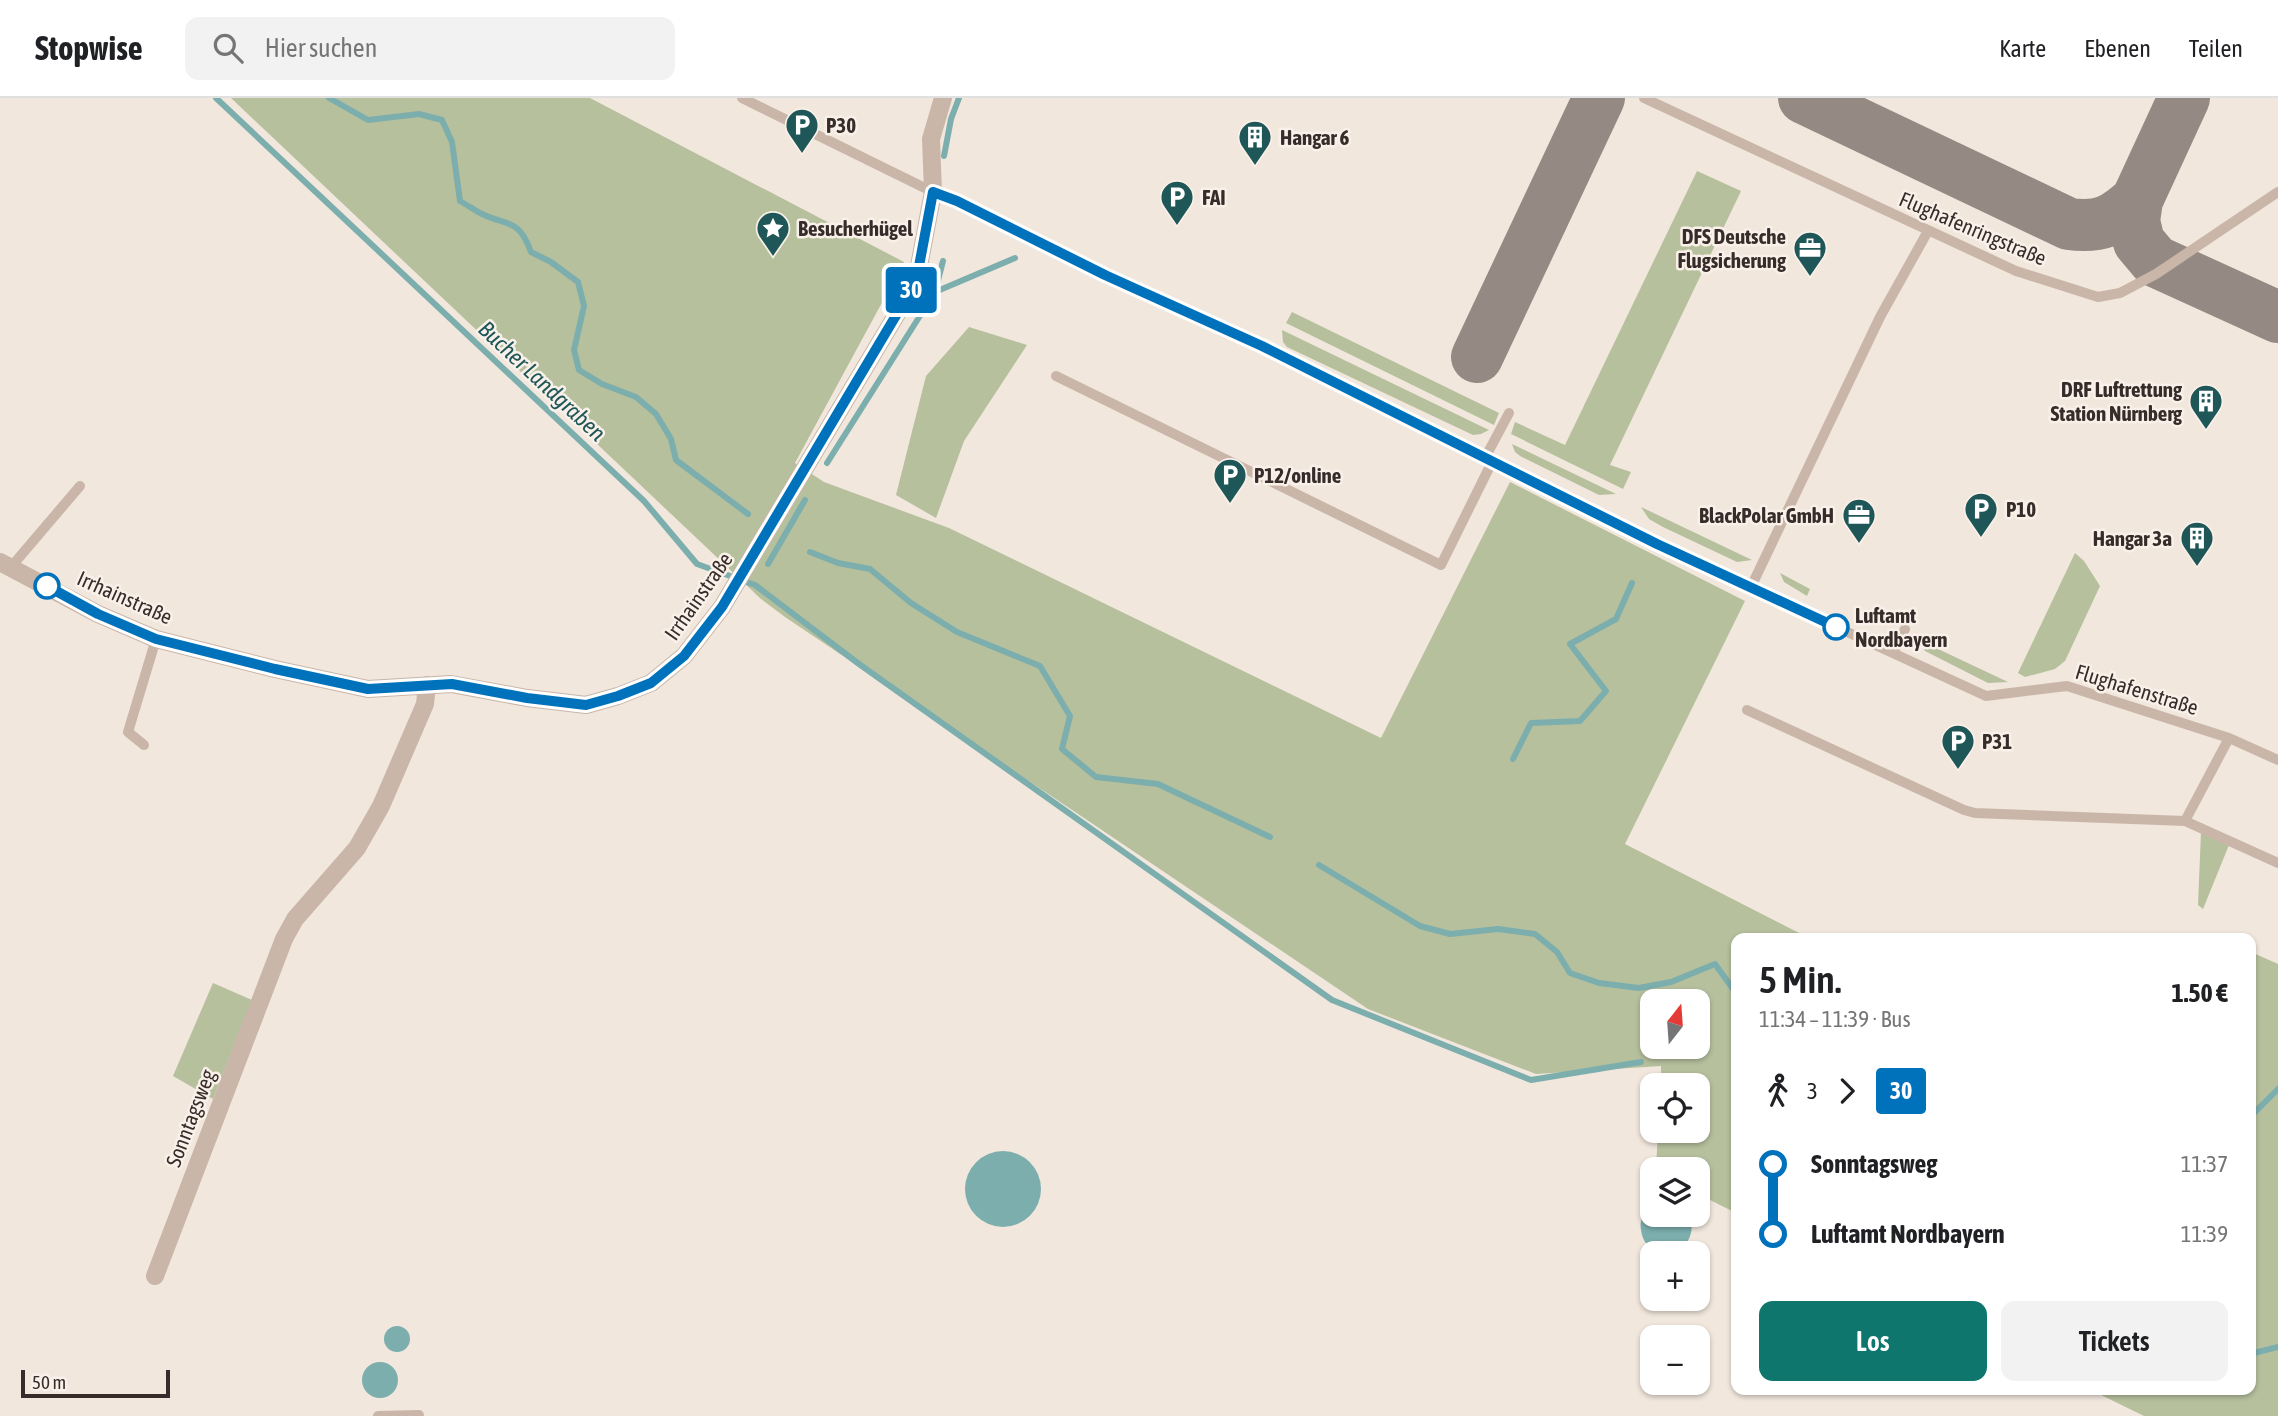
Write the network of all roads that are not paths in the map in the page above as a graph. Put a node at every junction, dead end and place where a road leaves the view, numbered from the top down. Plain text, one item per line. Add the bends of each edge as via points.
1 (742, 98) edge
2 (943, 98) edge
3 (1644, 98) edge
4 (933, 192) junction
5 (2278, 192) edge
6 (1928, 231) junction
7 (1056, 376) dead end
8 (1509, 413) dead end
9 (1488, 460) junction
10 (80, 486) dead end
11 (6, 564) edge
12 (1751, 587) junction
13 (1905, 629) dead end
14 (156, 639) junction
15 (1893, 653) junction
16 (427, 685) junction
17 (1747, 710) dead end
18 (2229, 738) junction
19 (144, 745) dead end
20 (2278, 760) edge
21 (2185, 821) junction
22 (2278, 863) edge
23 (155, 1276) dead end
24 (419, 1415) edge
25 (378, 1416) edge

1 - 4 lane, Flughafenstraße
2 - 4 street, Irrhainstraße via 931,139
3 - 6 lane, Flughafenringstraße
4 - 9 lane, Flughafenstraße via 1262,346
4 - 16 street, Irrhainstraße via 916,282 722,607 684,656 651,683 586,705 452,684
5 - 6 lane, Flughafenringstraße via 2156,274 2120,293 2098,297 2016,271
6 - 12 lane via 1880,317
7 - 9 lane via 1441,565
8 - 9 lane
9 - 12 lane, Flughafenstraße
10 - 11 lane
11 - 14 street, Irrhainstraße via 98,614
12 - 15 lane, Flughafenstraße
13 - 15 lane
14 - 16 street, Irrhainstraße via 368,689
14 - 19 lane via 128,732
15 - 18 lane, Flughafenstraße via 1986,696 2067,686
16 - 23 street, Sonntagsweg via 425,704 382,806 357,848 295,919 284,939
17 - 21 lane via 1975,813
18 - 20 lane, Flughafenstraße
18 - 21 lane
21 - 22 lane
24 - 25 lane

